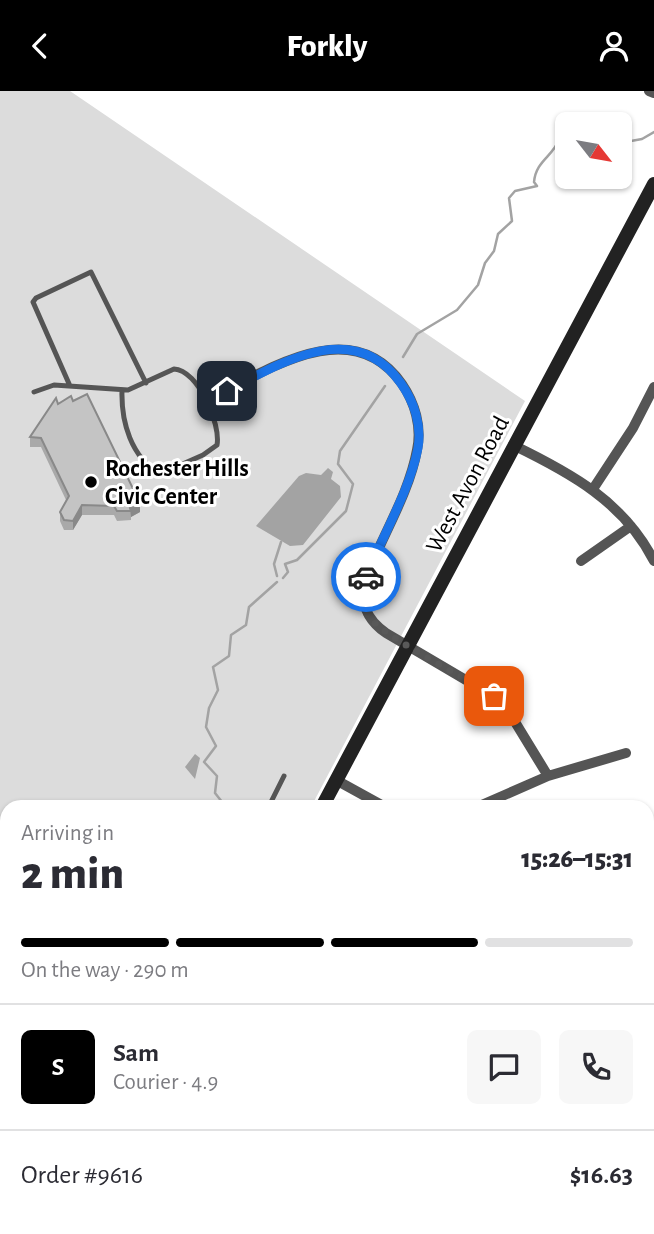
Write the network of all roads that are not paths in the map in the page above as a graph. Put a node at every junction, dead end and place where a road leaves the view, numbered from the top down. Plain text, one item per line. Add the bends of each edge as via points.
1 (654, 184) edge
2 (146, 383) junction
3 (70, 386) junction
4 (654, 387) edge
5 (122, 390) junction
6 (34, 393) dead end
7 (207, 401) junction
8 (513, 445) junction
9 (593, 489) junction
10 (631, 526) junction
11 (580, 561) dead end
12 (654, 561) edge
13 (409, 646) junction
14 (626, 753) dead end
15 (284, 776) dead end
16 (548, 776) junction
17 (336, 780) junction
18 (272, 800) edge
19 (326, 800) edge
20 (372, 800) edge
21 (493, 800) edge

1 - 8 street, West Avon Road
2 - 3 lane via 91,272 34,300
2 - 5 lane
2 - 7 lane via 180,369
3 - 5 lane
3 - 6 lane via 50,386
4 - 9 street
5 - 7 lane via 122,414 129,436 145,462 160,474 217,445 218,433
7 - 13 street via 287,360 317,350 362,355 397,378 416,416 418,448 366,578 363,598 373,622
8 - 9 street
8 - 13 street, West Avon Road
9 - 10 street
10 - 11 street
10 - 12 street
13 - 16 street via 494,696 515,719
13 - 17 street, West Avon Road
14 - 16 street
15 - 18 lane
16 - 21 street
17 - 19 street, West Avon Road
17 - 20 street

